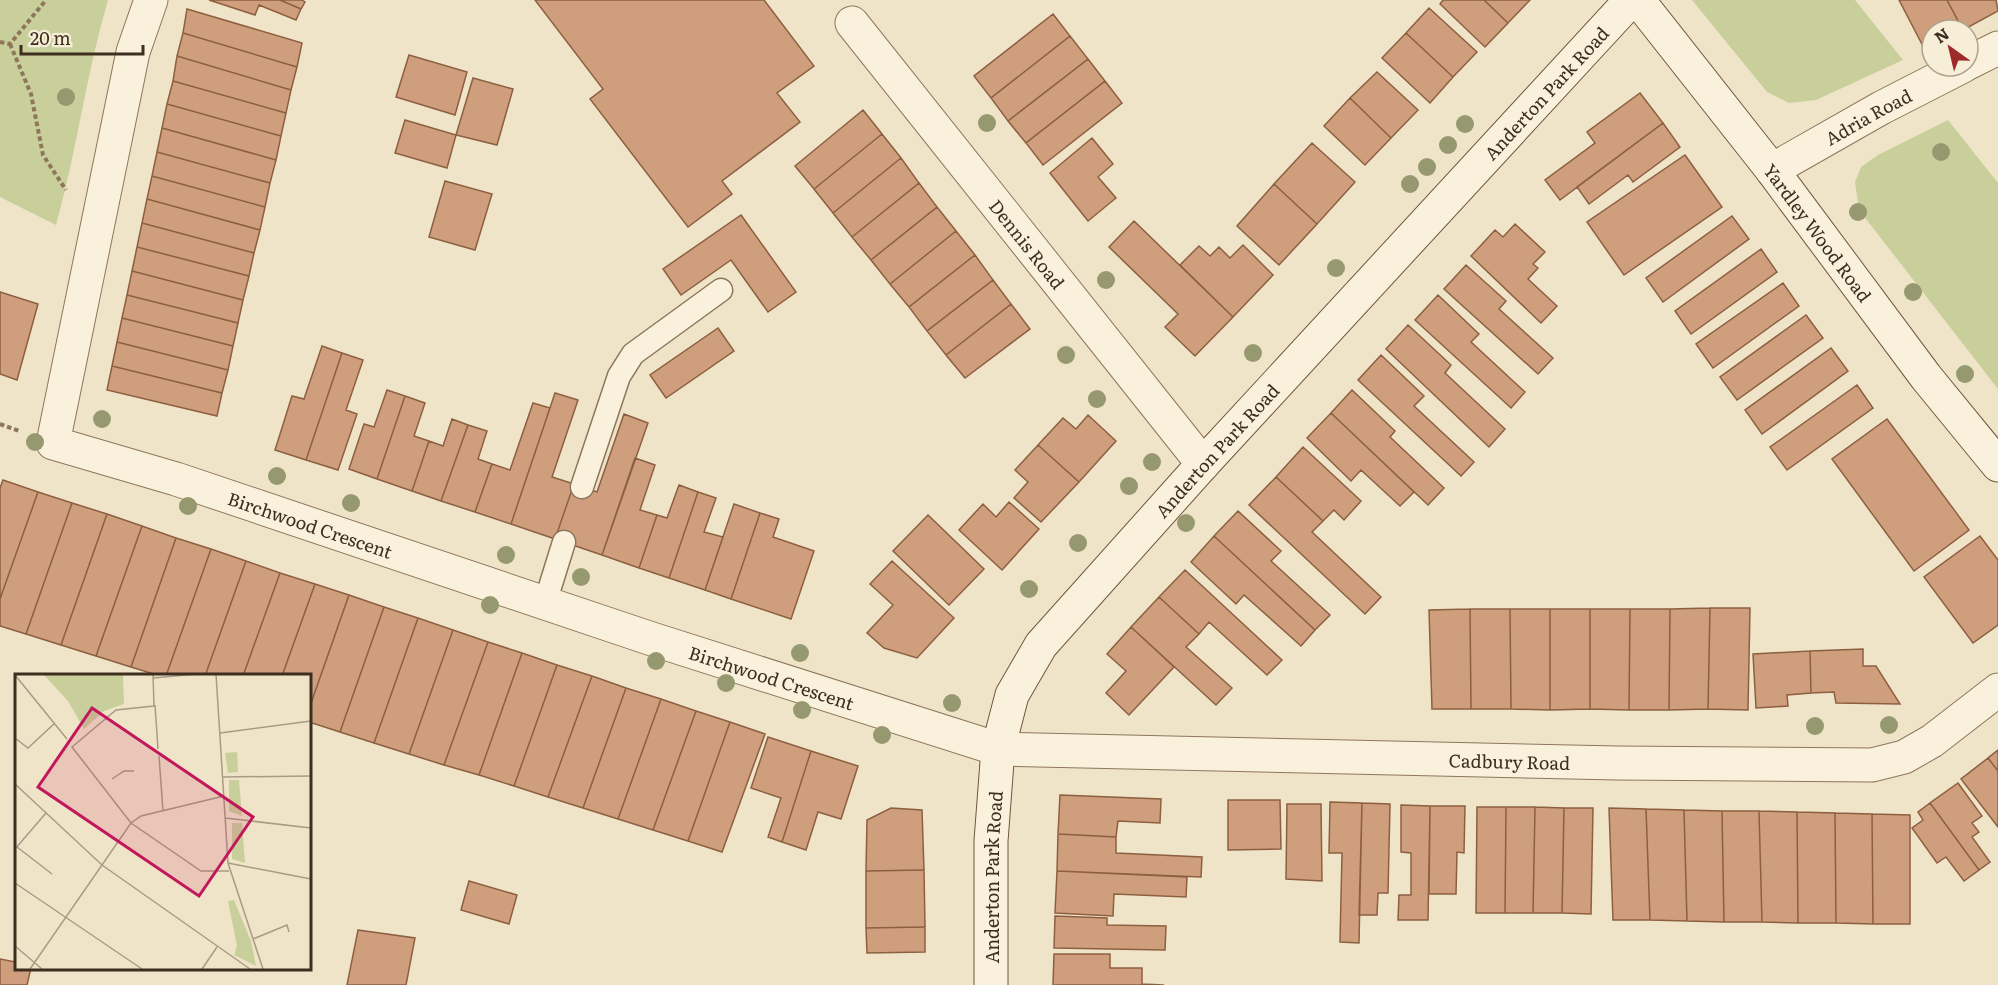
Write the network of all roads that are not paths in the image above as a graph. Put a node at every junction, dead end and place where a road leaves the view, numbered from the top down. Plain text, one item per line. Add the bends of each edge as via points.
1 (151, 0) edge
2 (1631, 0) edge
3 (1638, 0) edge
4 (852, 23) dead end
5 (1998, 48) edge
6 (1980, 57) edge
7 (1940, 78) edge
8 (1772, 170) junction
9 (721, 290) dead end
10 (1203, 464) junction
11 (1998, 465) edge
12 (582, 487) dead end
13 (564, 542) dead end
14 (545, 603) junction
15 (1998, 690) edge
16 (998, 749) junction
17 (991, 985) edge

1 - 14 street, Birchwood Crescent via 134,52 53,442
2 - 10 street, Anderton Park Road
3 - 8 street, Yardley Wood Road
4 - 10 street, Dennis Road
5 - 6 street
7 - 8 street, Adria Road
8 - 11 street, Yardley Wood Road via 1926,377
9 - 12 lane via 633,354 619,376
10 - 16 street, Anderton Park Road via 1041,645 1012,694
13 - 14 lane
14 - 16 street, Birchwood Crescent
15 - 16 street, Cadbury Road via 1932,741 1904,757 1872,765
16 - 17 street, Anderton Park Road via 991,841

